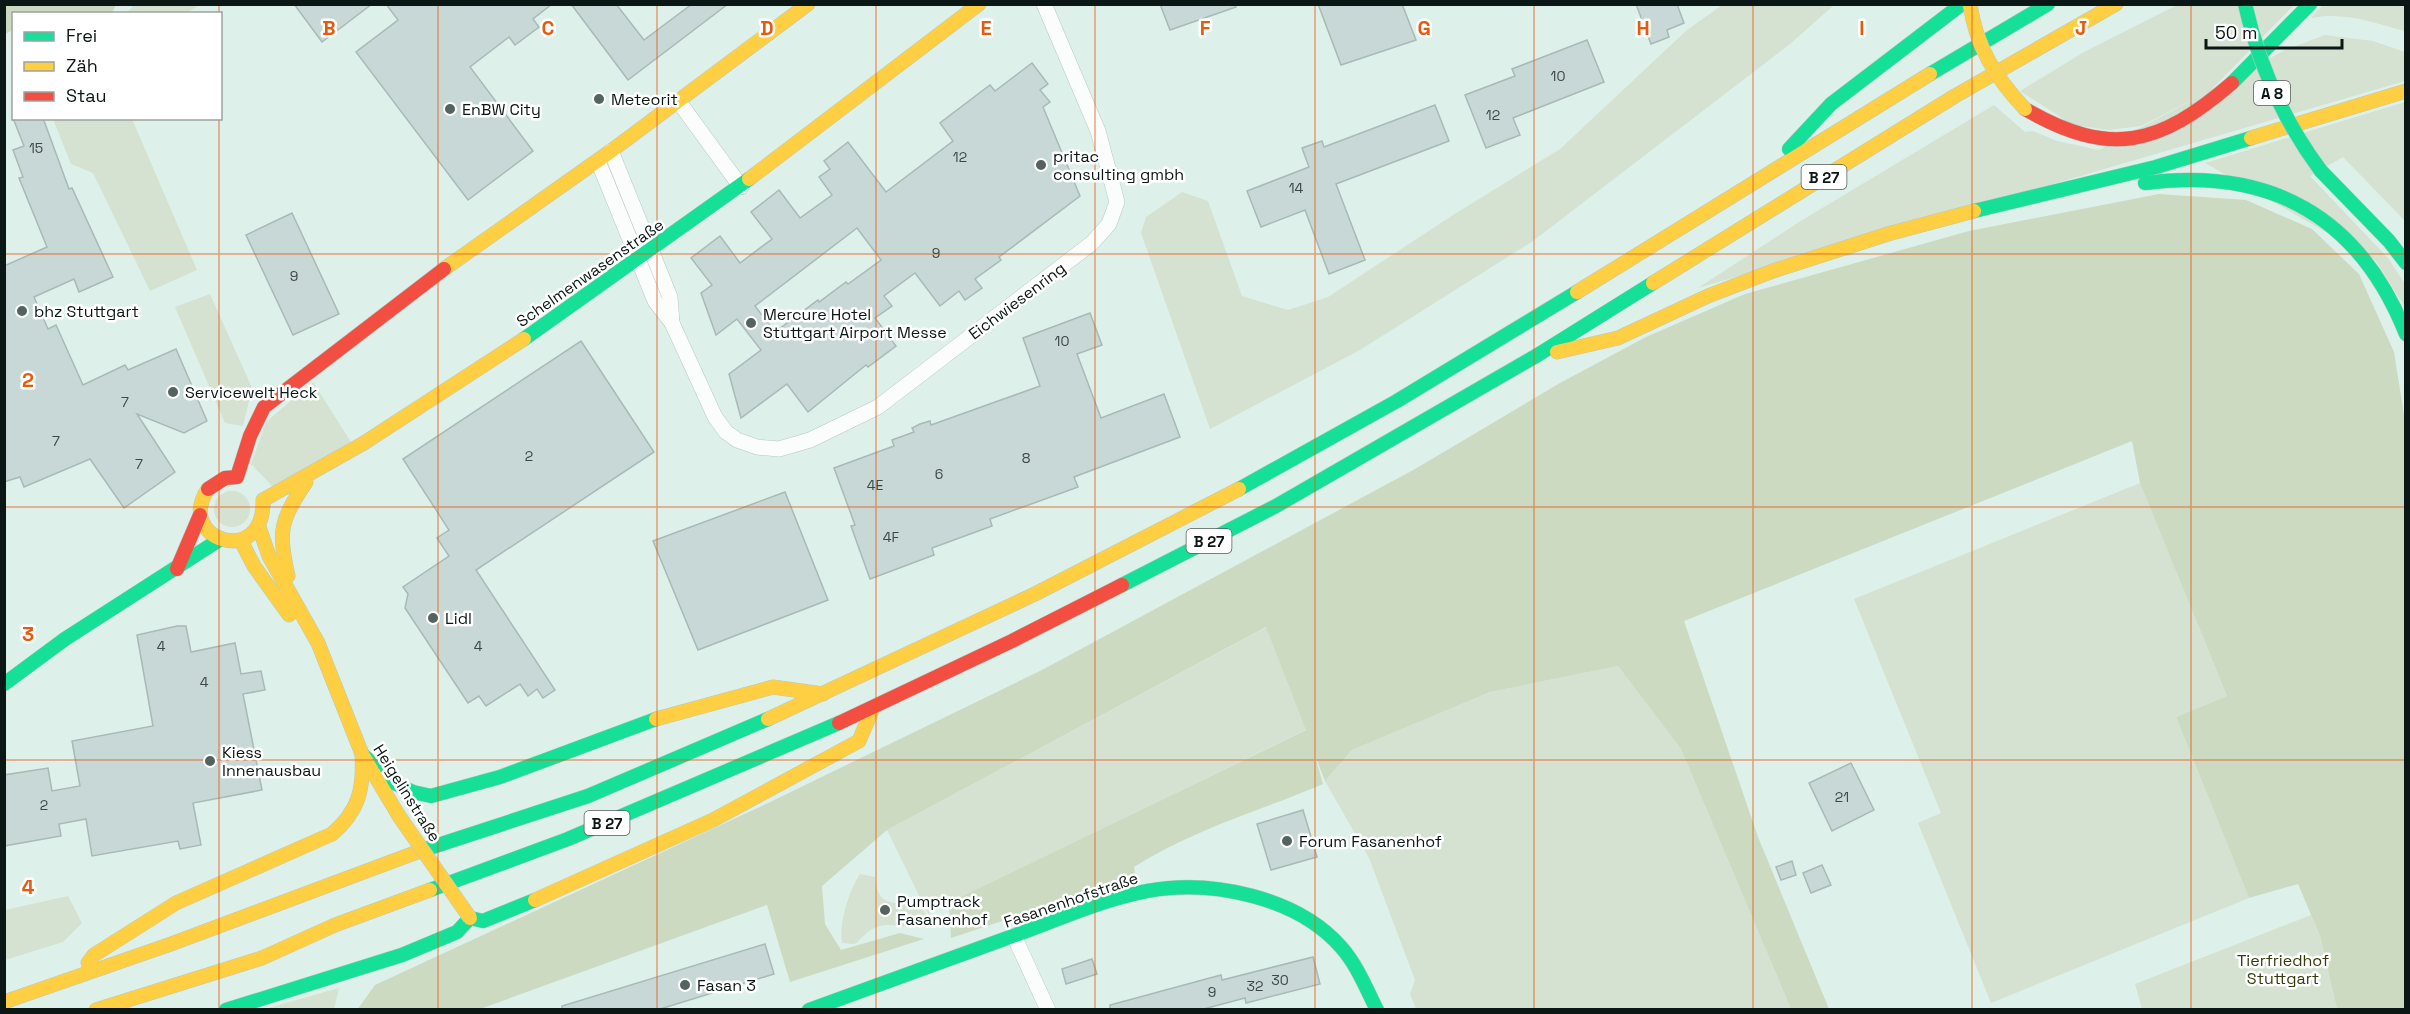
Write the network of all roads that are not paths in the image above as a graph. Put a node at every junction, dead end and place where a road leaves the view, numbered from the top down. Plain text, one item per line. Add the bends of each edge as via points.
1 (808, 4) edge
2 (979, 4) edge
3 (1044, 4) edge
4 (1962, 4) edge
5 (1970, 4) edge
6 (2048, 4) edge
7 (2116, 4) edge
8 (2245, 4) edge
9 (2310, 4) edge
10 (2406, 91) edge
11 (679, 102) junction
12 (611, 151) junction
13 (598, 161) junction
14 (1757, 181) junction
15 (741, 187) junction
16 (2072, 187) junction
17 (653, 250) junction
18 (638, 261) junction
19 (2406, 263) edge
20 (672, 323) junction
21 (2406, 334) edge
22 (1536, 356) junction
23 (308, 478) junction
24 (200, 515) junction
25 (260, 527) junction
26 (219, 540) junction
27 (241, 541) junction
28 (177, 568) junction
29 (291, 592) junction
30 (329, 678) junction
31 (4, 684) edge
32 (823, 694) junction
33 (873, 708) junction
34 (362, 754) junction
35 (470, 918) junction
36 (1014, 936) junction
37 (77, 979) junction
38 (4, 1002) edge
39 (96, 1010) edge
40 (226, 1010) edge
41 (809, 1010) edge
42 (1048, 1010) edge
43 (1377, 1010) edge

1 - 11 main road
2 - 15 main road, Schelmenwasenstraße
3 - 20 street, Eichwiesenring via 1098,131 1117,202 1108,224 1092,243 878,407 810,440 779,449 756,447 726,432 715,417
4 - 14 main road via 1831,104
5 - 9 main road, bridge via 1984,57 2003,85 2025,109 2049,125 2091,139 2142,138 2168,130 2212,102
6 - 14 main road, B 27 via 1953,58
7 - 22 main road, B 27 via 1955,96
8 - 19 main road, A 8, bridge via 2262,72 2298,141
10 - 16 main road via 2156,167
11 - 12 main road
11 - 15 street
12 - 13 main road
12 - 17 street, Eichwiesenring
13 - 18 street, Eichwiesenring
13 - 24 main road via 465,253 264,407 237,477 216,480 208,486
14 - 32 main road, B 27 via 1511,333 1300,456 1105,559
15 - 17 main road, Schelmenwasenstraße
16 - 21 main road via 2118,188 2162,181 2219,180 2280,195 2331,227 2352,247 2391,298
16 - 22 main road via 1840,249 1708,296 1618,338
17 - 18 main road, Schelmenwasenstraße
17 - 20 street, Eichwiesenring via 670,297
18 - 20 street, Eichwiesenring via 655,301
18 - 23 main road, Schelmenwasenstraße via 560,317
22 - 33 main road, B 27 via 1234,528
23 - 25 main road, Schelmenwasenstraße via 264,500
23 - 29 main road via 281,523
24 - 26 main road via 205,528
24 - 28 main road
25 - 27 main road
25 - 29 main road, Heigelinstraße via 269,556
26 - 27 main road
26 - 28 main road
27 - 30 main road, Heigelinstraße
28 - 31 main road via 65,639
29 - 30 main road, Heigelinstraße via 318,644
30 - 34 main road, Heigelinstraße
32 - 34 main road via 772,687 651,720 500,777 431,796 392,782
32 - 37 main road, B 27 via 584,797 451,839
33 - 35 main road via 859,741 713,820 497,916 483,921
33 - 39 main road, B 27 via 658,802 335,925 262,958
34 - 35 main road, Heigelinstraße, bridge via 399,816
34 - 37 main road via 364,782 359,803 348,821 332,834 176,903 94,955
35 - 40 main road via 457,932 402,955
36 - 41 main road, Fasanenhofstraße
36 - 42 street
36 - 43 main road, Fasanenhofstraße via 1133,894 1184,887 1253,897 1310,922 1333,940 1356,969
37 - 38 main road, B 27

